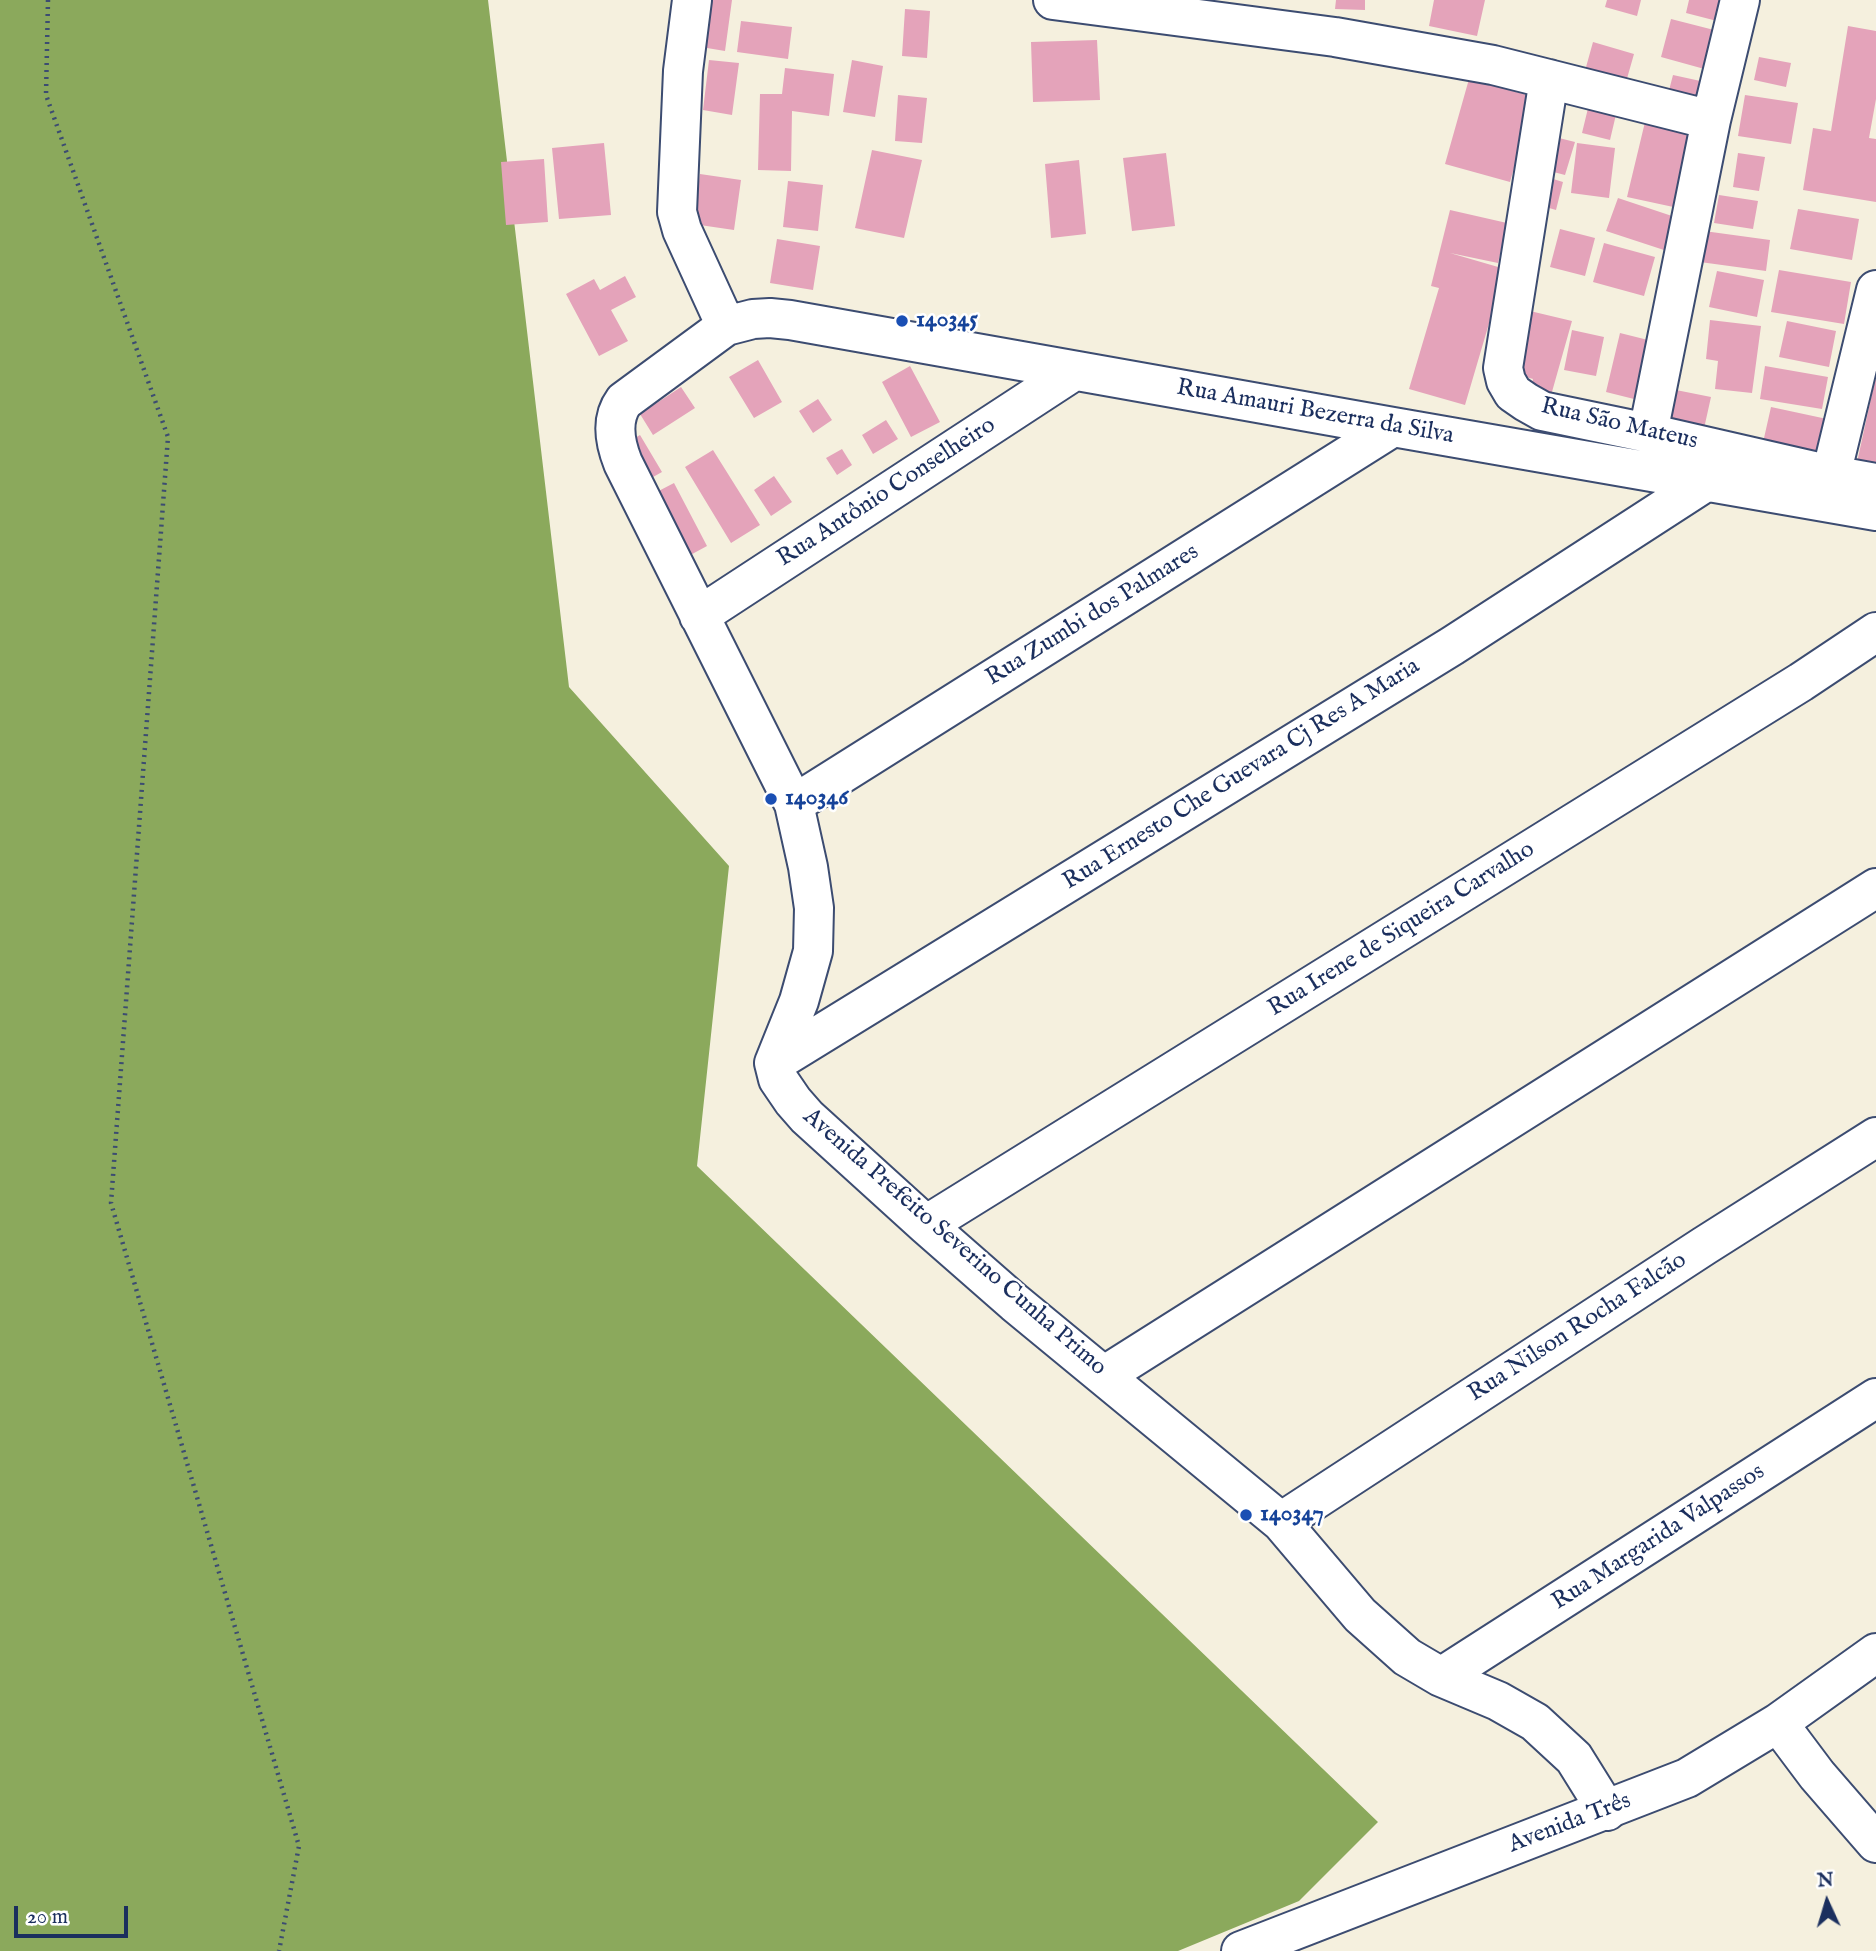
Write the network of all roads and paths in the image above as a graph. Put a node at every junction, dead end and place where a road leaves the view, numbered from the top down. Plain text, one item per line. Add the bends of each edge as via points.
1 (48, 0) edge
2 (692, 0) edge
3 (1053, 0) edge
4 (1740, 0) edge
5 (1549, 79) junction
6 (1711, 120) junction
7 (1876, 290) edge
8 (740, 323) junction
9 (1074, 371) junction
10 (1393, 427) junction
11 (1648, 433) junction
12 (1831, 475) junction
13 (1707, 481) junction
14 (1876, 482) edge
15 (1876, 511) edge
16 (699, 616) junction
17 (1876, 632) edge
18 (794, 804) junction
19 (1876, 888) edge
20 (774, 1063) junction
21 (1876, 1137) edge
22 (926, 1226) junction
23 (1105, 1375) junction
24 (1876, 1398) edge
25 (1281, 1522) junction
26 (1876, 1653) edge
27 (1441, 1677) junction
28 (1779, 1723) junction
29 (1607, 1811) junction
30 (1876, 1843) edge
31 (279, 1951) edge
32 (1241, 1951) edge

1 - 31 path via 47,96 168,437 111,1203 299,1846
2 - 8 street via 683,71 677,212 686,241
3 - 5 street via 1335,37
4 - 6 street
5 - 6 street
5 - 11 street, Rua São Mateus via 1505,349 1506,381 1513,393 1542,411
6 - 11 street
7 - 12 street
8 - 9 street, Rua Amauri Bezerra da Silva via 790,320
8 - 16 street via 624,401 615,433 623,463
9 - 10 street, Rua Amauri Bezerra da Silva
9 - 16 street, Rua Antônio Conselheiro
10 - 13 street, Rua Amauri Bezerra da Silva
10 - 18 street, Rua Zumbi dos Palmares
11 - 12 street, Rua São Mateus
12 - 14 street, Rua São Mateus
13 - 15 street, Rua Amauri Bezerra da Silva
13 - 20 street, Rua Ernesto Che Guevara Cj Res A Maria via 1451,646
16 - 18 street
17 - 22 street, Rua Irene de Siqueira Carvalho
18 - 20 street via 814,908 813,951
19 - 23 street
20 - 22 street, Avenida Prefeito Severino Cunha Primo via 779,1079 807,1117
21 - 25 street, Rua Nilson Rocha Falcão
22 - 23 street, Avenida Prefeito Severino Cunha Primo
23 - 25 street, Avenida Prefeito Severino Cunha Primo
24 - 27 street, Rua Margarida Valpassos
25 - 27 street, Avenida Prefeito Severino Cunha Primo via 1360,1615 1407,1657
26 - 28 street, Avenida Três
27 - 29 street, Avenida Prefeito Severino Cunha Primo via 1535,1722 1574,1758
28 - 29 street, Avenida Três via 1687,1778
28 - 30 street
29 - 32 street, Avenida Três

